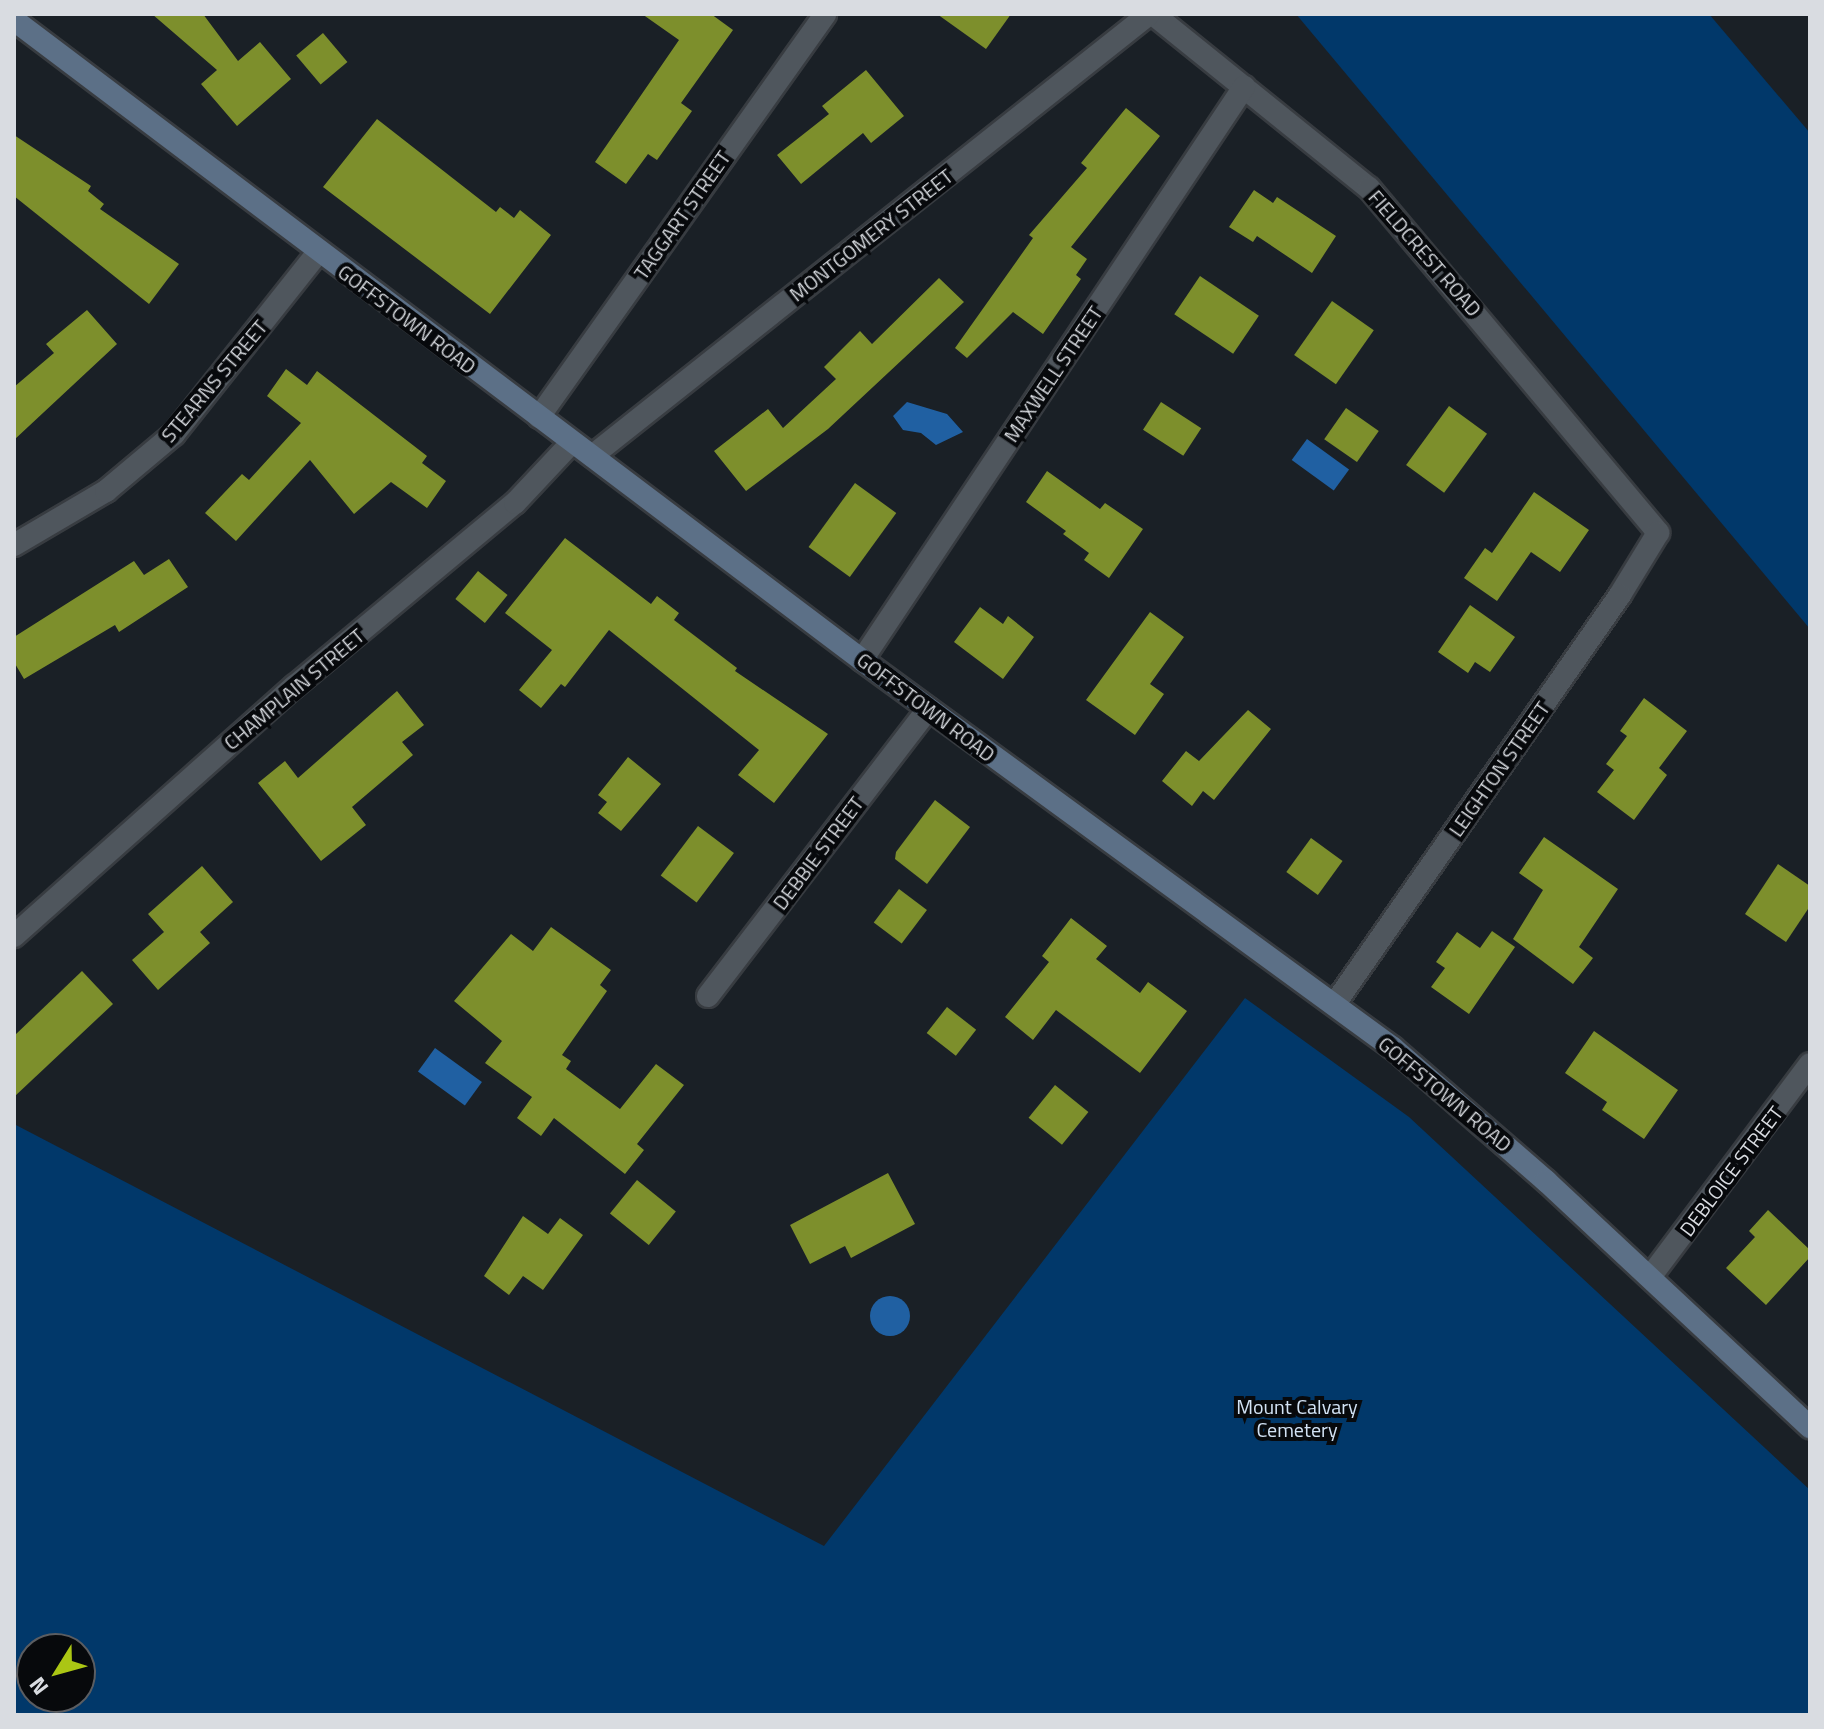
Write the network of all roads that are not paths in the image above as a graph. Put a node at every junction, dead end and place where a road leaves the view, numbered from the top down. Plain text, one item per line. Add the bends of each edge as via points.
1 (825, 14) edge
2 (1151, 14) edge
3 (14, 20) edge
4 (1244, 87) junction
5 (318, 252) junction
6 (539, 417) junction
7 (572, 442) junction
8 (592, 456) junction
9 (1658, 533) joint
10 (14, 545) edge
11 (862, 660) junction
12 (928, 709) junction
13 (14, 936) edge
14 (708, 996) dead end
15 (1335, 1003) junction
16 (1810, 1064) edge
17 (1650, 1277) junction
18 (1810, 1427) edge

1 - 6 street, TAGGART STREET
2 - 4 street, FIELDCREST ROAD
2 - 8 street, MONTGOMERY STREET
3 - 5 main road, GOFFSTOWN ROAD
4 - 9 street, FIELDCREST ROAD via 1369,188
4 - 11 street, MAXWELL STREET
5 - 6 main road, GOFFSTOWN ROAD
5 - 10 street, STEARNS STREET via 174,434 106,491
6 - 7 main road, GOFFSTOWN ROAD
7 - 8 main road, GOFFSTOWN ROAD
7 - 13 street, CHAMPLAIN STREET via 515,503 295,686
8 - 11 main road, GOFFSTOWN ROAD
9 - 15 street, LEIGHTON STREET
11 - 12 main road, GOFFSTOWN ROAD
12 - 14 street, DEBBIE STREET
12 - 15 main road, GOFFSTOWN ROAD
15 - 17 main road, GOFFSTOWN ROAD via 1511,1150
16 - 17 street, DEBLOICE STREET
17 - 18 main road, GOFFSTOWN ROAD

